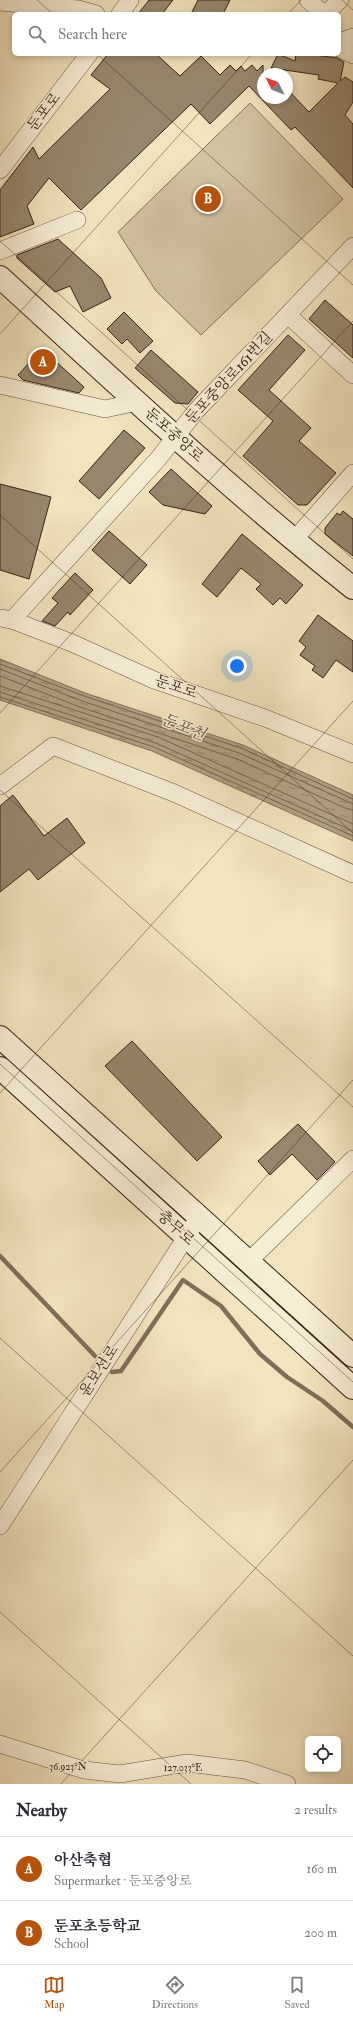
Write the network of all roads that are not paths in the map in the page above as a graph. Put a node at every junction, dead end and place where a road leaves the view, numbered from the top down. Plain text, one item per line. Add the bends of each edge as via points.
1 (130, 0) edge
2 (308, 0) edge
3 (340, 0) edge
4 (0, 2) edge
5 (87, 12) edge
6 (121, 12) edge
7 (323, 12) edge
8 (327, 12) edge
9 (353, 37) edge
10 (341, 41) edge
11 (341, 49) edge
12 (353, 55) edge
13 (87, 56) edge
14 (0, 170) edge
15 (77, 220) dead end
16 (353, 246) edge
17 (0, 250) edge
18 (0, 277) edge
19 (288, 315) junction
20 (353, 375) edge
21 (0, 385) edge
22 (137, 402) junction
23 (175, 437) junction
24 (353, 473) edge
25 (294, 540) junction
26 (353, 588) edge
27 (6, 619) edge
28 (353, 754) edge
29 (0, 786) edge
30 (353, 874) edge
31 (2, 1037) edge
32 (0, 1068) edge
33 (353, 1159) edge
34 (199, 1217) junction
35 (186, 1237) junction
36 (249, 1261) junction
37 (353, 1356) edge
38 (353, 1388) edge
39 (0, 1526) edge
40 (0, 1744) edge
41 (287, 1784) edge

1 - 6 street
2 - 7 street
3 - 8 street
4 - 5 street
9 - 10 street
11 - 12 street
13 - 14 street, 둔포로
15 - 17 street
16 - 19 street, 둔포중앙로161번길
18 - 22 street, 둔포중앙로
19 - 20 street
19 - 23 street, 둔포중앙로161번길 via 196,411
21 - 22 street via 105,409
22 - 23 street, 둔포중앙로
23 - 25 street, 둔포중앙로
23 - 27 street, 둔포중앙로161번길
24 - 25 street
25 - 26 street, 둔포중앙로
27 - 28 street, 둔포로 via 72,643 154,680 265,718
29 - 30 street via 53,746 174,793
31 - 34 street, 충무로
32 - 35 street, 충무로
33 - 36 street
34 - 35 street, 윤보선로
34 - 36 street, 충무로
35 - 38 street, 충무로
35 - 39 street, 윤보선로
36 - 37 street, 충무로
40 - 41 street via 84,1770 120,1774 188,1762 245,1770

